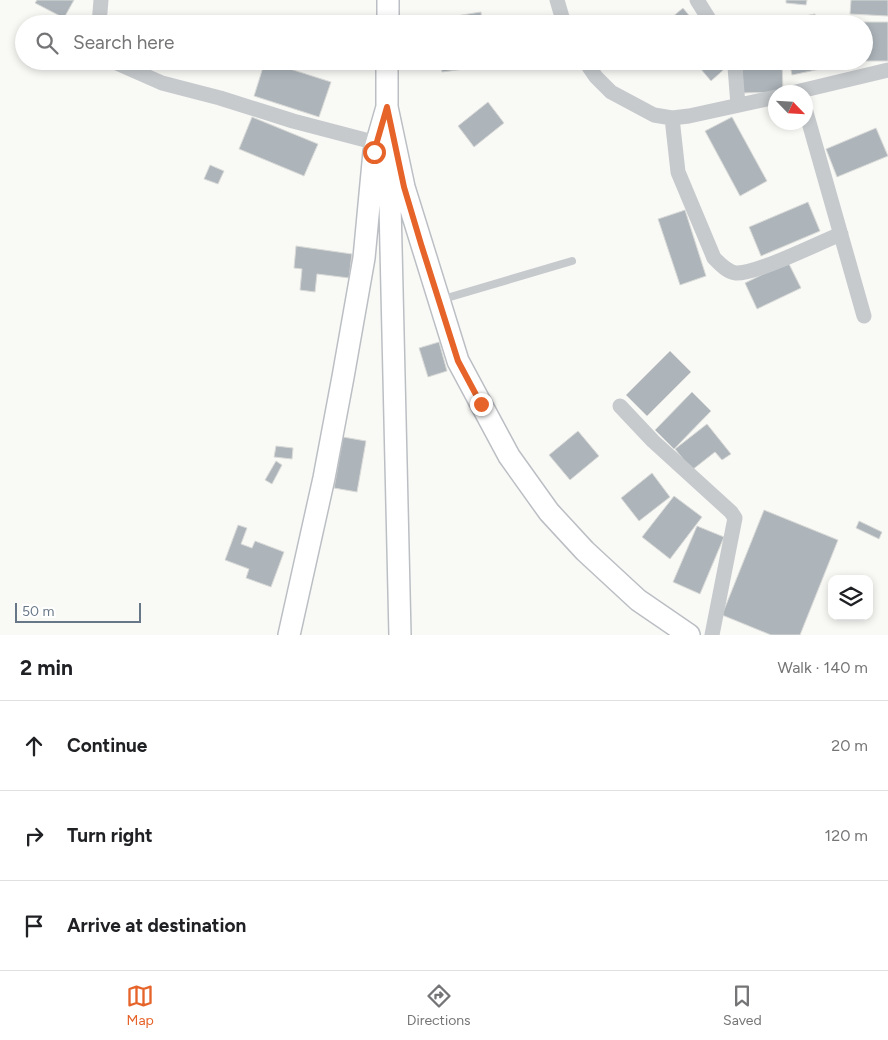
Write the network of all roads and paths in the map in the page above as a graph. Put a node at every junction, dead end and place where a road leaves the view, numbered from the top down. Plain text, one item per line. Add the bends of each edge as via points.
1 (101, 0) edge
2 (388, 0) edge
3 (557, 0) edge
4 (697, 0) edge
5 (99, 15) edge
6 (388, 15) edge
7 (561, 15) edge
8 (706, 15) edge
9 (130, 70) edge
10 (388, 70) edge
11 (591, 70) edge
12 (736, 70) edge
13 (888, 70) edge
14 (813, 89) edge
15 (768, 99) edge
16 (738, 105) junction
17 (387, 107) junction
18 (672, 118) junction
19 (811, 130) edge
20 (377, 143) junction
21 (841, 234) junction
22 (572, 261) dead end
23 (440, 300) junction
24 (864, 316) dead end
25 (620, 406) dead end
26 (289, 635) edge
27 (400, 635) edge
28 (688, 635) edge
29 (712, 635) edge

1 - 5 street
2 - 6 main road
3 - 7 street
4 - 8 street
9 - 20 street via 162,83
10 - 17 main road
11 - 18 street via 611,92 654,115
12 - 16 street
13 - 14 street
15 - 16 street
16 - 18 street
17 - 20 main road
17 - 23 main road via 404,187
17 - 27 main road
18 - 21 street via 678,172 714,258 725,268 735,273 754,270
19 - 21 street
20 - 26 main road via 364,258 344,377
21 - 24 street
22 - 23 lane
23 - 28 main road via 458,361 509,456 549,512 638,600
25 - 29 street via 735,518

